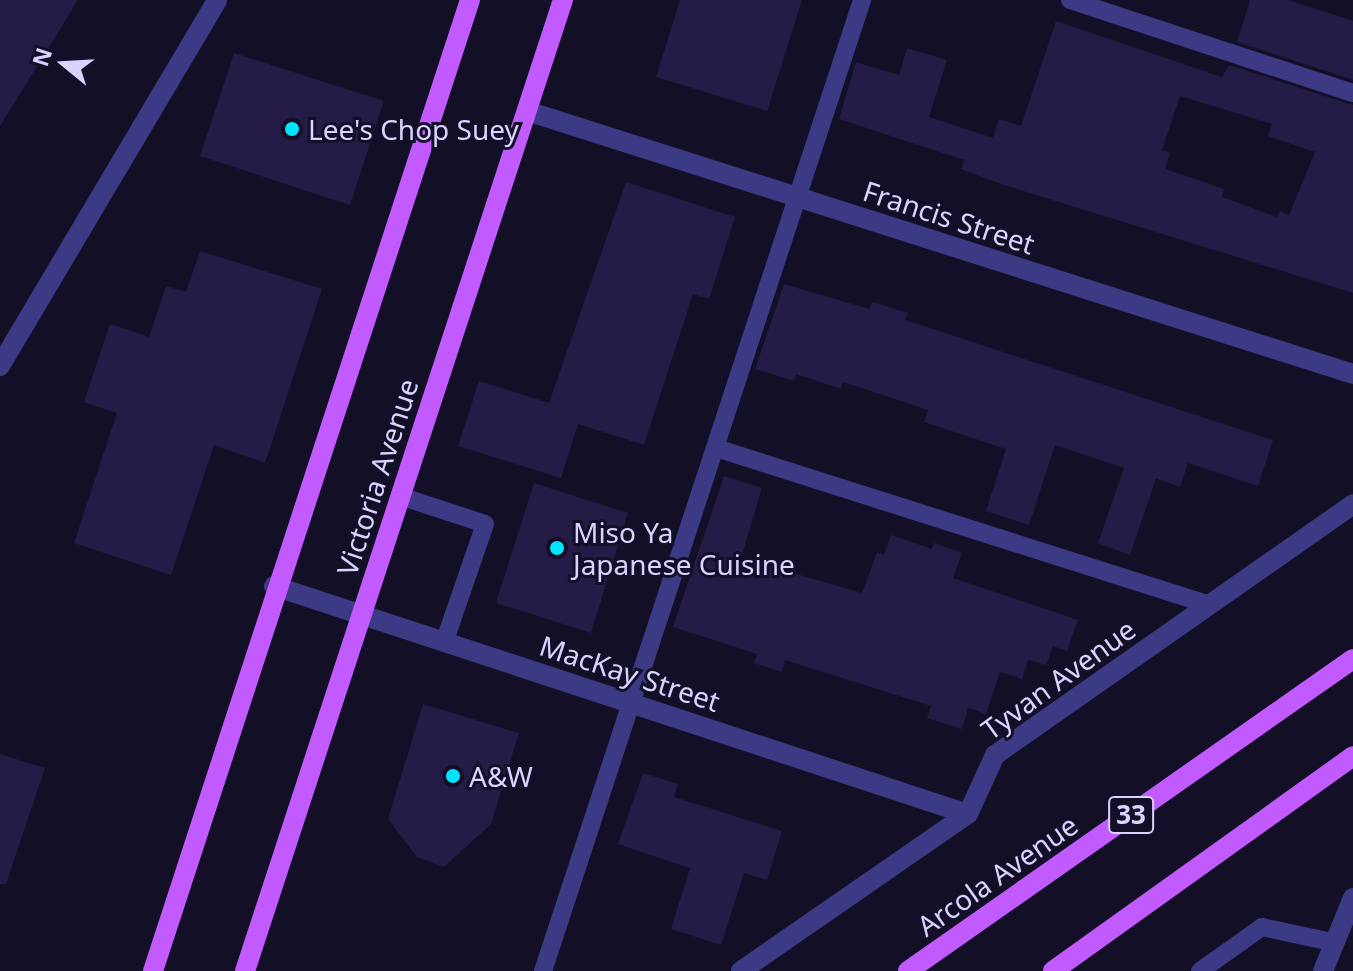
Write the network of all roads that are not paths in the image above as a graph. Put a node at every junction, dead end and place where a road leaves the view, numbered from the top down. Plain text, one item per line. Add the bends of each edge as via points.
1 (217, 0) edge
2 (470, 0) edge
3 (563, 0) edge
4 (862, 0) edge
5 (1070, 0) edge
6 (1353, 93) edge
7 (527, 111) junction
8 (798, 198) junction
9 (0, 366) edge
10 (1353, 374) edge
11 (716, 448) junction
12 (400, 496) junction
13 (1353, 504) edge
14 (274, 586) junction
15 (1210, 605) junction
16 (362, 613) junction
17 (445, 640) junction
18 (1353, 659) edge
19 (632, 703) junction
20 (1353, 756) edge
21 (968, 814) junction
22 (1350, 900) edge
23 (1332, 942) junction
24 (153, 971) edge
25 (245, 971) edge
26 (543, 971) edge
27 (741, 971) edge
28 (908, 971) edge
29 (1053, 971) edge
30 (1200, 971) edge
31 (1323, 971) edge

1 - 9 street
2 - 14 main road
3 - 7 main road, Victoria Avenue
4 - 8 lane
5 - 6 lane
7 - 8 street, Francis Street
7 - 12 main road, Victoria Avenue
8 - 10 street, Francis Street
8 - 11 lane
11 - 15 lane
11 - 19 lane
12 - 16 main road, Victoria Avenue
12 - 17 lane via 485,524
13 - 15 street, Tyvan Avenue
14 - 16 street, MacKay Street
14 - 24 main road
15 - 21 street, Tyvan Avenue via 995,755
16 - 17 street, MacKay Street
16 - 25 main road, Victoria Avenue
17 - 19 street, MacKay Street
18 - 28 main road, Arcola Avenue / 33
19 - 21 street, MacKay Street
19 - 26 lane
20 - 29 main road
21 - 27 street
22 - 23 street
23 - 30 lane via 1262,927
23 - 31 street

